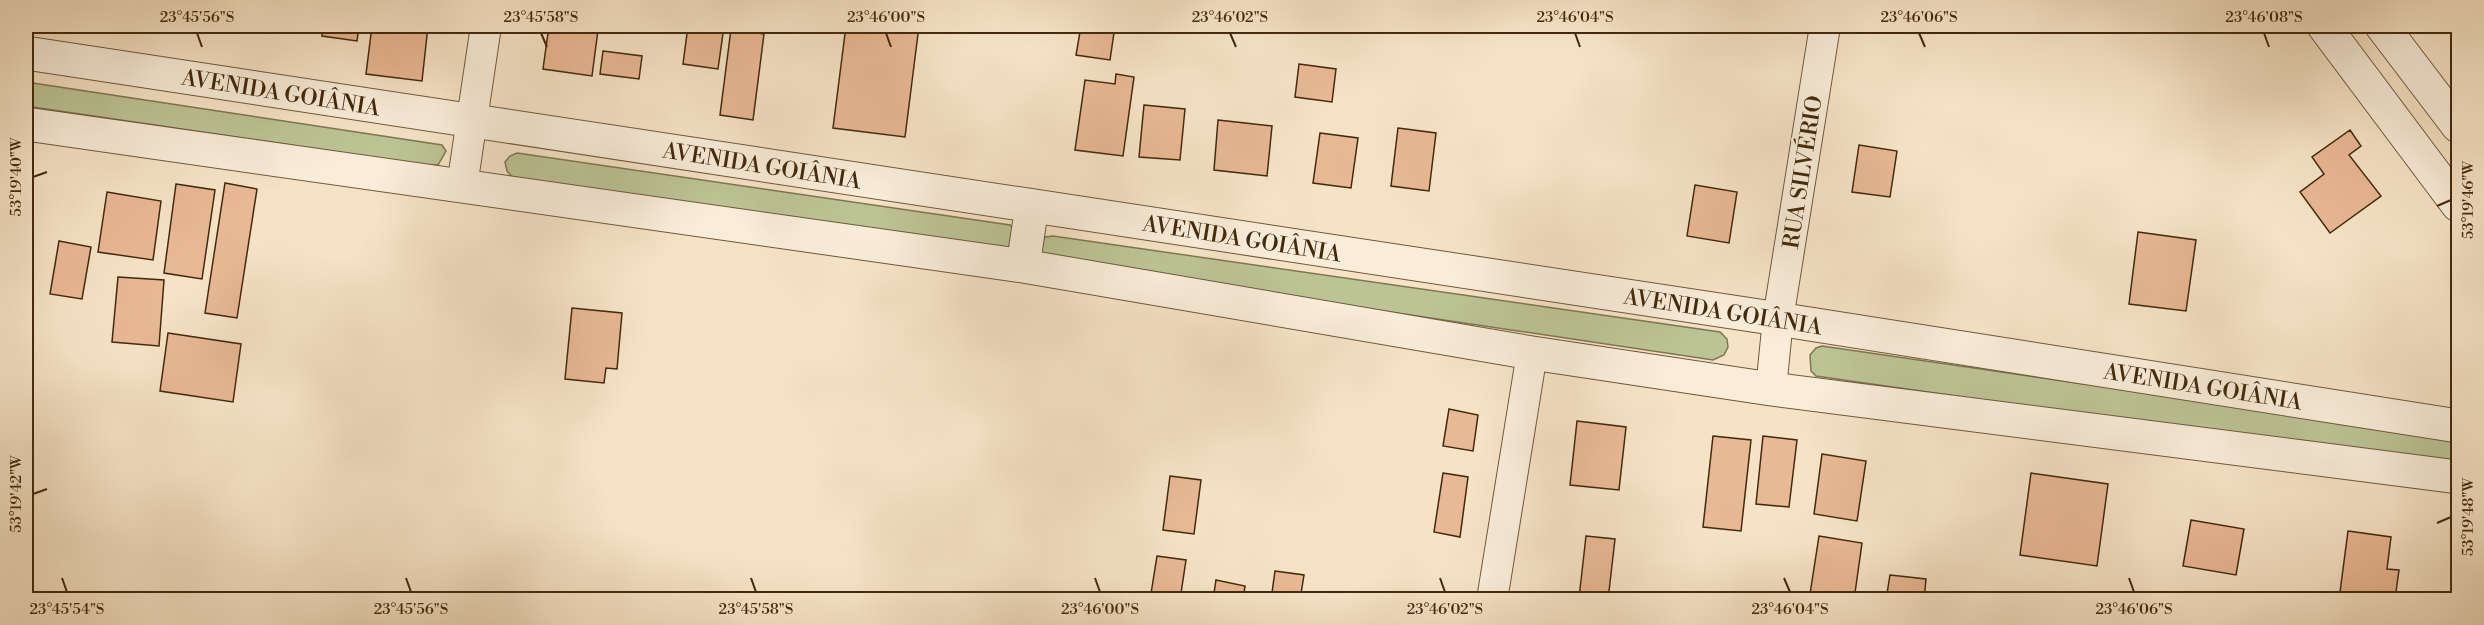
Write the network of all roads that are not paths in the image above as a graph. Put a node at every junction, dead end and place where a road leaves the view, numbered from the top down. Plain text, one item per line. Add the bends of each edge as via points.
1 (486, 26) edge
2 (1825, 26) edge
3 (2324, 26) edge
4 (2382, 26) edge
5 (26, 53) edge
6 (472, 121) junction
7 (26, 124) edge
8 (2458, 126) edge
9 (462, 186) junction
10 (2458, 205) edge
11 (1032, 206) junction
12 (1023, 266) junction
13 (1778, 319) junction
14 (1532, 353) junction
15 (1771, 389) junction
16 (2458, 426) edge
17 (2458, 477) edge
18 (1492, 600) edge

1 - 6 street
2 - 13 street, RUA SILVÉRIO
3 - 10 street
4 - 8 street
5 - 6 street, AVENIDA GOIÂNIA
6 - 9 street
6 - 11 street, AVENIDA GOIÂNIA
7 - 9 street
9 - 12 street
11 - 12 street
11 - 13 street, AVENIDA GOIÂNIA
12 - 14 street
13 - 15 street, RUA SILVÉRIO
13 - 16 street, AVENIDA GOIÂNIA
14 - 15 street
14 - 18 street
15 - 17 street

